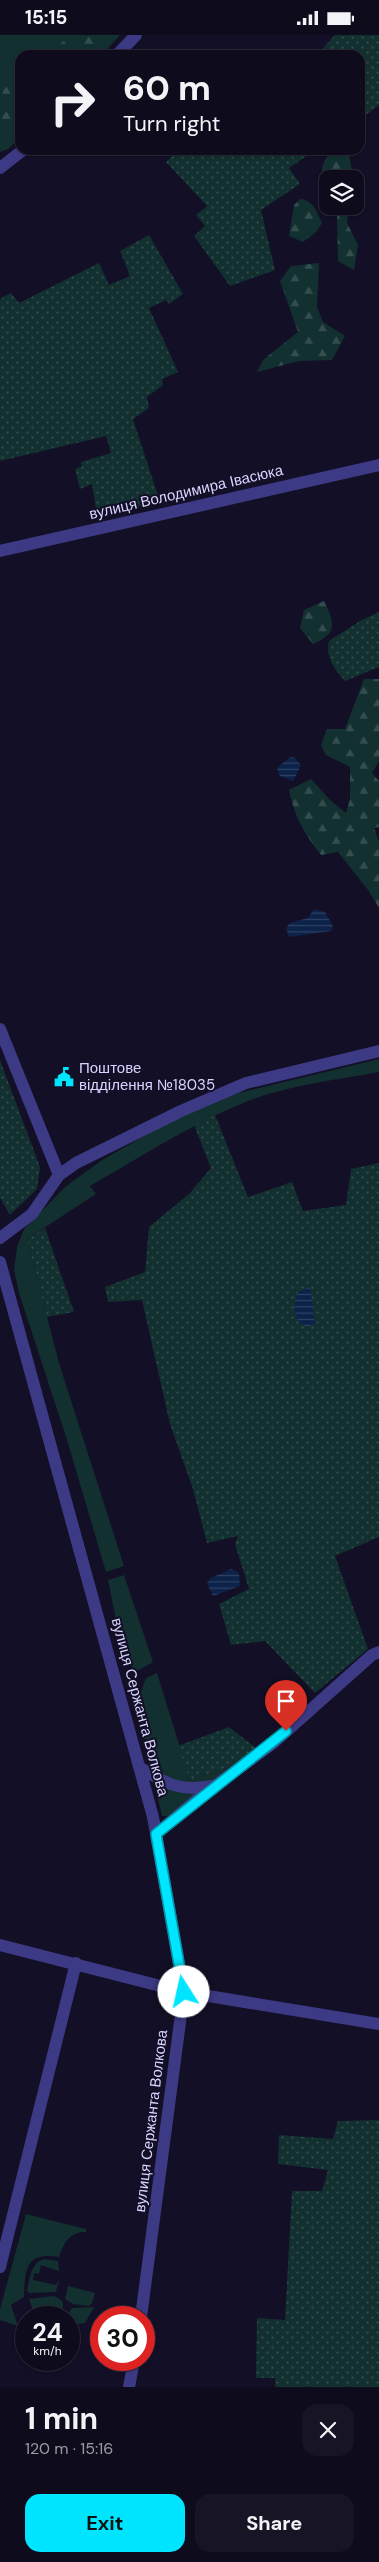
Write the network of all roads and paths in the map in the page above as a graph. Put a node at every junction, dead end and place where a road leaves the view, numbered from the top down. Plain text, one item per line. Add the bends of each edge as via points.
1 (136, 35) edge
2 (122, 50) edge
3 (17, 155) edge
4 (0, 168) edge
5 (379, 465) edge
6 (0, 551) edge
7 (0, 1029) edge
8 (379, 1051) edge
9 (59, 1175) junction
10 (0, 1238) edge
11 (0, 1261) edge
12 (379, 1652) edge
13 (139, 1767) junction
14 (218, 1785) junction
15 (156, 1834) junction
16 (0, 1945) edge
17 (76, 1963) junction
18 (184, 1992) junction
19 (379, 2024) edge
20 (0, 2267) edge
21 (142, 2306) edge
22 (132, 2371) edge
23 (129, 2387) edge

1 - 2 street
3 - 4 street
5 - 6 street, вулиця Володимира Івасюка
7 - 9 street
8 - 9 street via 246,1083 181,1111 76,1163
9 - 10 street via 32,1214
11 - 13 street, вулиця Сержанта Волкова
12 - 14 street via 272,1744
13 - 14 street via 179,1787 196,1789
13 - 15 street, вулиця Сержанта Волкова
14 - 15 street
15 - 18 street, вулиця Сержанта Волкова
16 - 17 street
17 - 18 street
17 - 20 street
18 - 19 street
18 - 21 street, вулиця Сержанта Волкова
22 - 23 street

